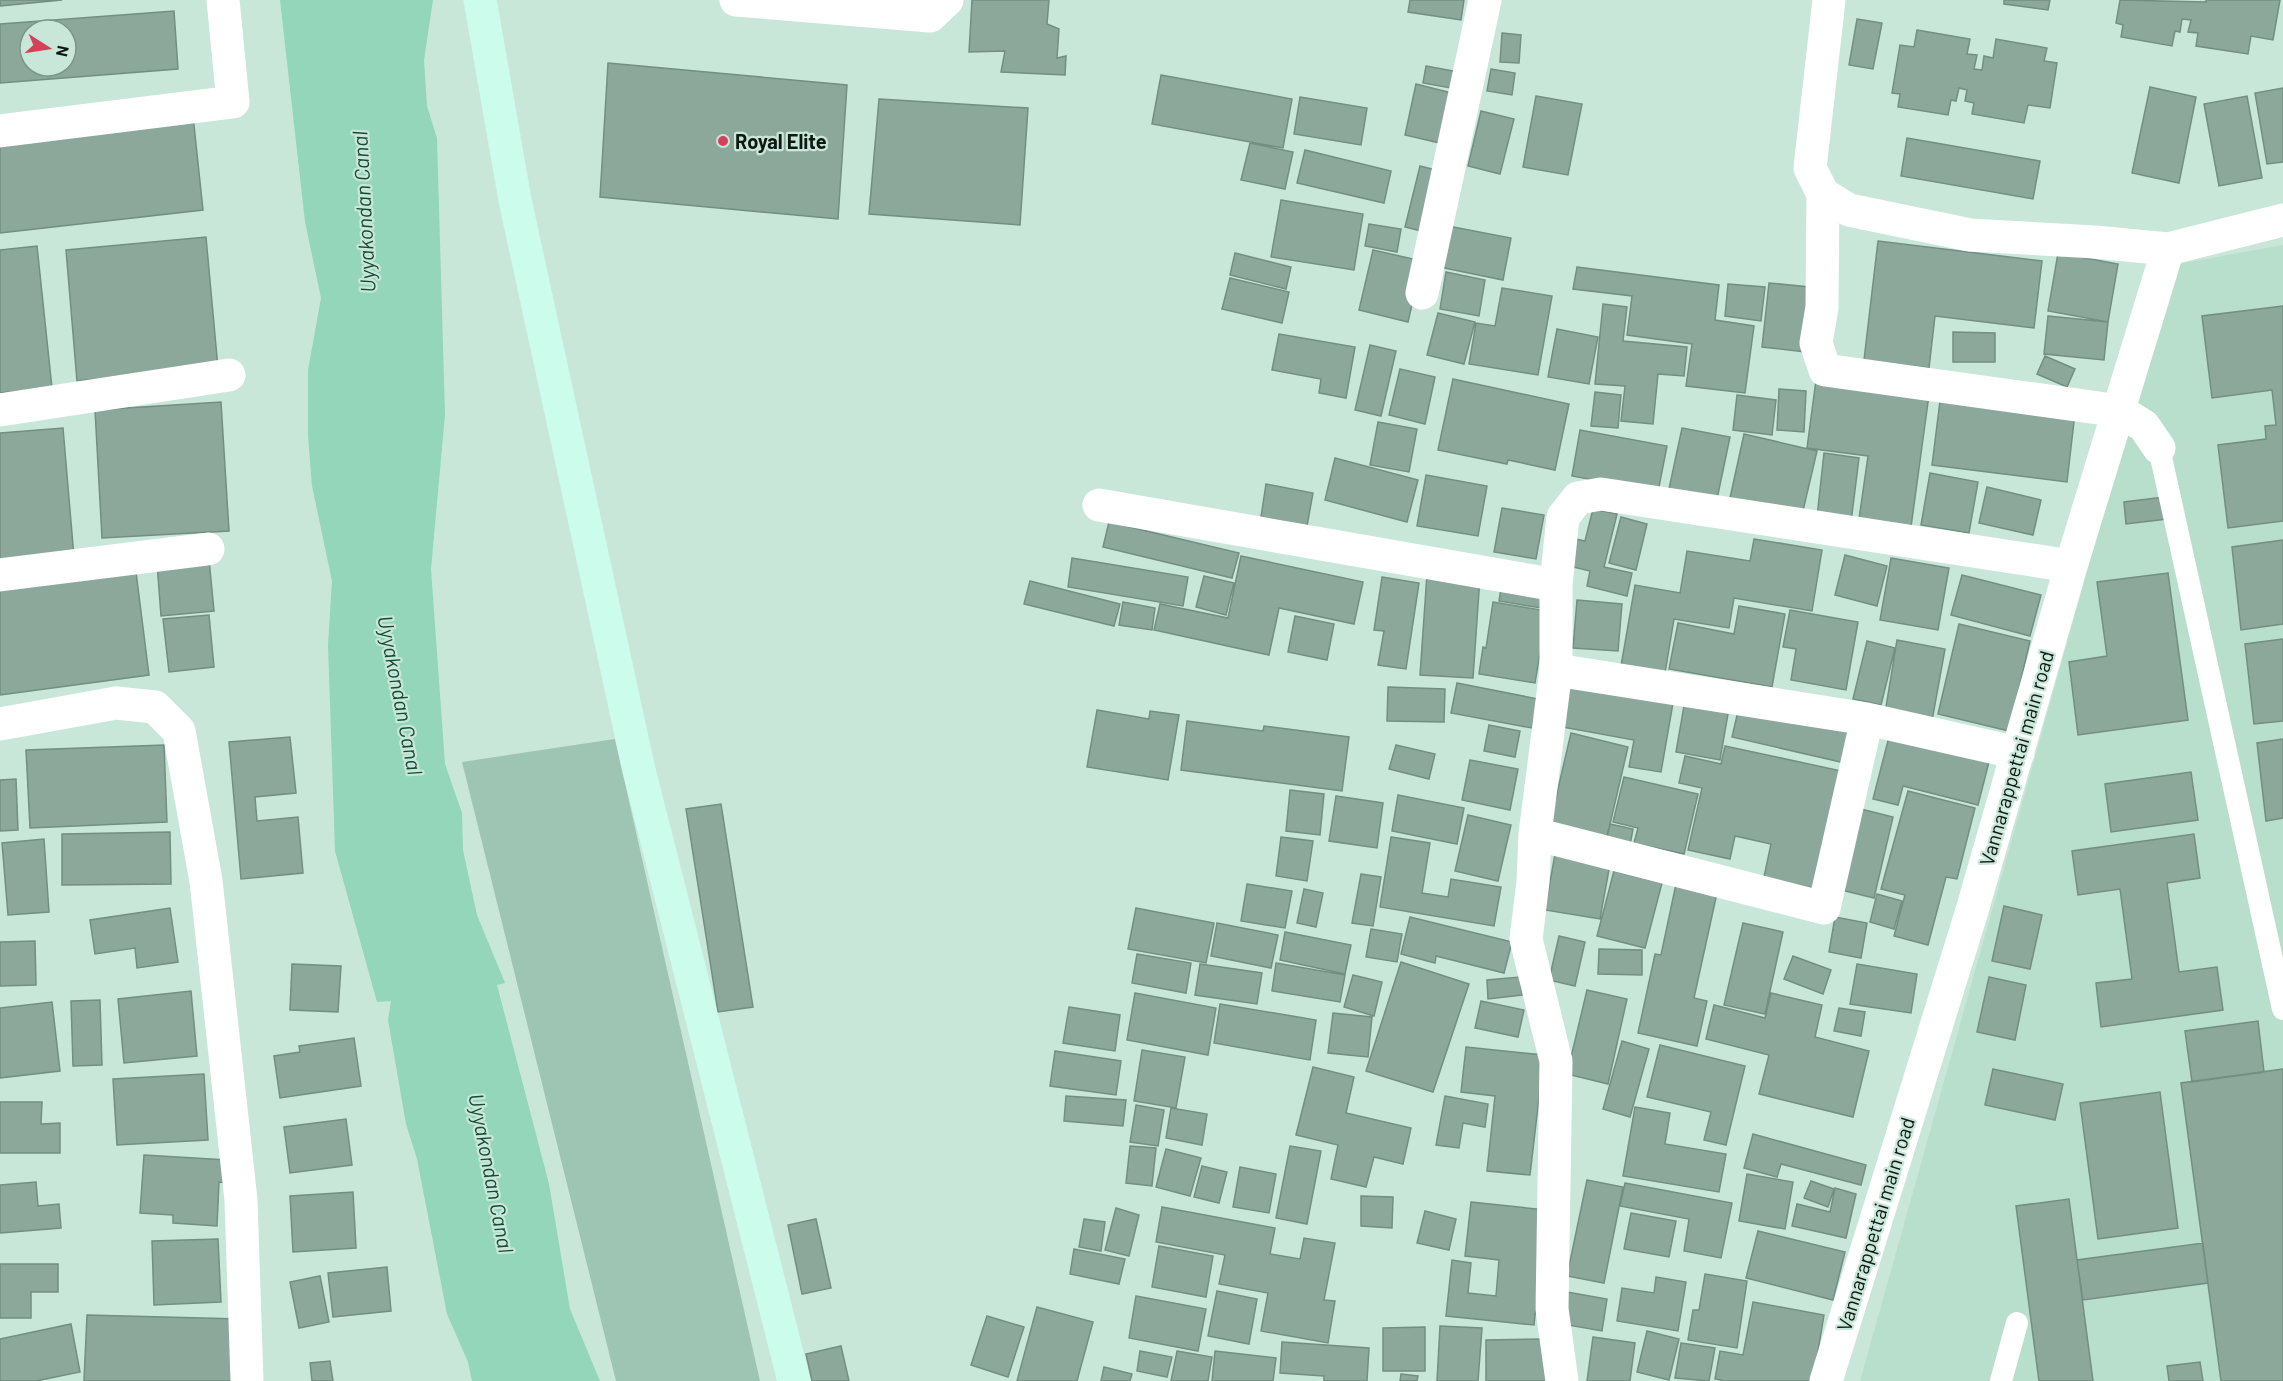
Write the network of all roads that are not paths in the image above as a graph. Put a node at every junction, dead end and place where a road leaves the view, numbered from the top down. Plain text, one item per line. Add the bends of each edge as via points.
1 (223, 0) edge
2 (480, 0) edge
3 (735, 0) edge
4 (947, 0) edge
5 (1485, 0) edge
6 (1829, 0) edge
7 (0, 131) edge
8 (1823, 194) junction
9 (2283, 220) edge
10 (2168, 249) junction
11 (1422, 293) dead end
12 (229, 375) dead end
13 (0, 410) edge
14 (2120, 411) junction
15 (2158, 448) joint
16 (1099, 505) dead end
17 (208, 549) dead end
18 (2071, 566) junction
19 (0, 575) edge
20 (1556, 585) junction
21 (1556, 670) junction
22 (1867, 719) junction
23 (0, 724) edge
24 (2018, 753) junction
25 (1535, 834) junction
26 (2283, 1008) edge
27 (2017, 1323) dead end
28 (248, 1381) edge
29 (794, 1381) edge
30 (1562, 1381) edge
31 (1826, 1381) edge
32 (2001, 1381) edge

1 - 7 street via 233,102
2 - 29 street via 515,200 638,765
3 - 4 street via 930,16
5 - 11 street
6 - 8 street via 1810,168
8 - 10 street via 1849,210 1970,235
8 - 14 street via 1822,307 1816,343 1825,370
9 - 10 street
10 - 14 street, Vannarappettai main road
12 - 13 street
14 - 15 street via 2144,426
14 - 18 street, Vannarappettai main road
15 - 26 lane
16 - 20 street
17 - 19 street
18 - 20 street via 1601,494 1578,498 1563,517
18 - 24 street, Vannarappettai main road
20 - 21 street
21 - 22 street
21 - 25 street
22 - 24 street
22 - 25 street via 1824,908
23 - 28 street via 116,703 155,707 179,731 206,880 241,1200
24 - 31 street, Vannarappettai main road
25 - 30 street via 1526,939 1556,1061 1552,1308
27 - 32 lane

